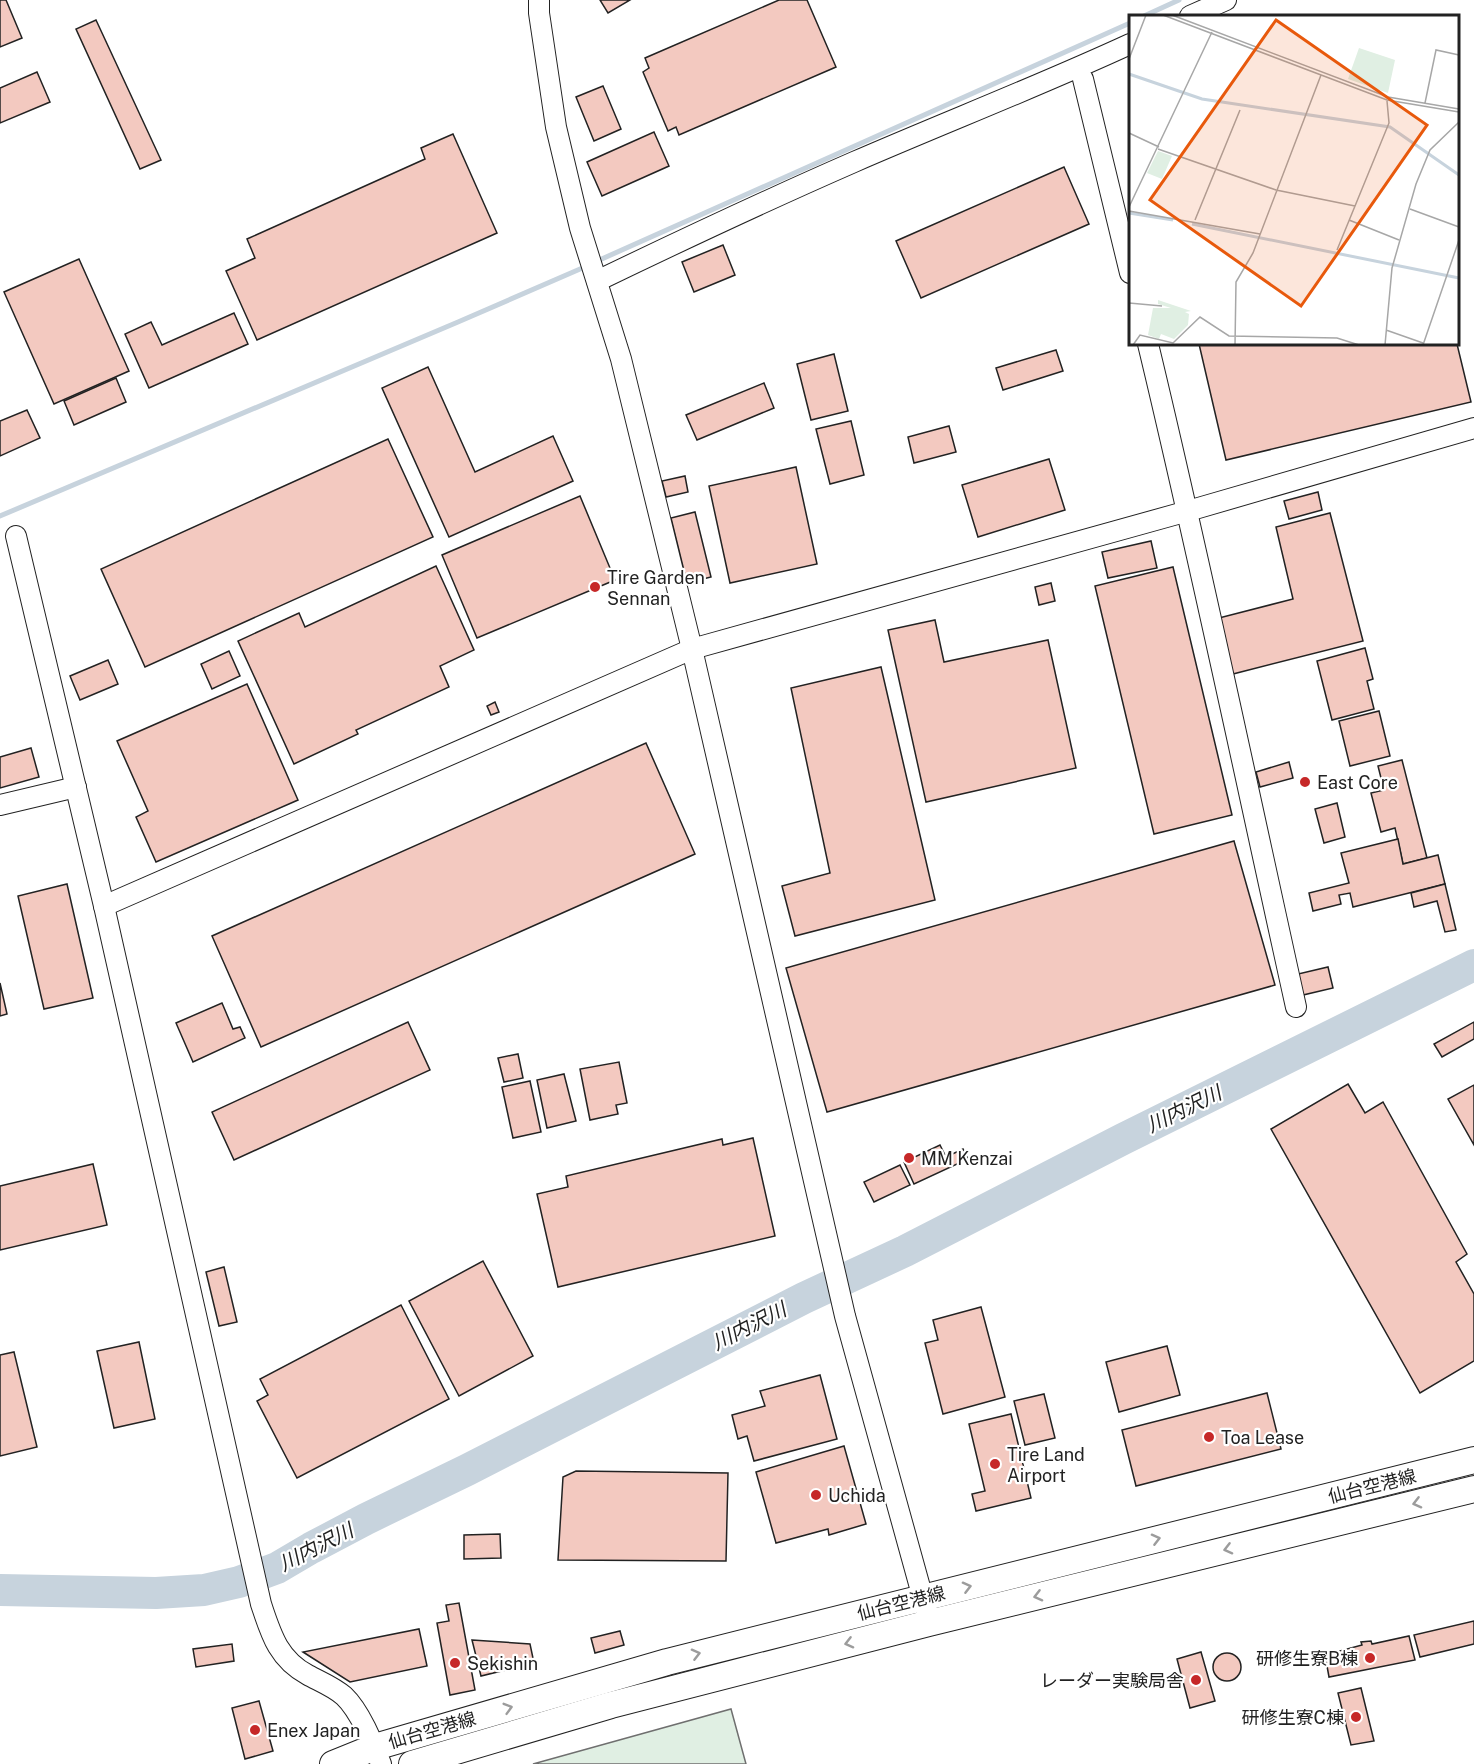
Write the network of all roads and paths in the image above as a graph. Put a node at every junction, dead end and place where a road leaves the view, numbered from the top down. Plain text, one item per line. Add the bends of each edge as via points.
1 (539, 0) edge
2 (1226, 0) edge
3 (1192, 15) edge
4 (1129, 45) edge
5 (1083, 79) dead end
6 (1129, 265) edge
7 (596, 278) junction
8 (1148, 345) edge
9 (1474, 428) edge
10 (1188, 511) junction
11 (16, 536) dead end
12 (692, 649) junction
13 (76, 787) junction
14 (0, 805) edge
15 (104, 906) junction
16 (1296, 1007) dead end
17 (1474, 1460) edge
18 (1474, 1489) edge
19 (923, 1598) junction
20 (929, 1623) junction
21 (378, 1756) edge
22 (333, 1764) edge
23 (412, 1764) edge

1 - 7 street via 556,127
2 - 3 street
4 - 7 street
5 - 6 street
7 - 12 street via 621,359
8 - 10 street
9 - 10 street
10 - 12 street
10 - 16 street
11 - 13 street
12 - 15 street
12 - 19 street via 845,1316
13 - 14 street
13 - 15 street
15 - 21 street via 261,1604 271,1635 283,1655 300,1671 343,1694
19 -> 17 main road, 仙台空港線
18 -> 20 main road, 仙台空港線
19 - 20 street
21 -> 19 main road, 仙台空港線 via 667,1662
20 -> 23 main road, 仙台空港線 via 611,1705
21 - 22 main road, 仙台空港線

